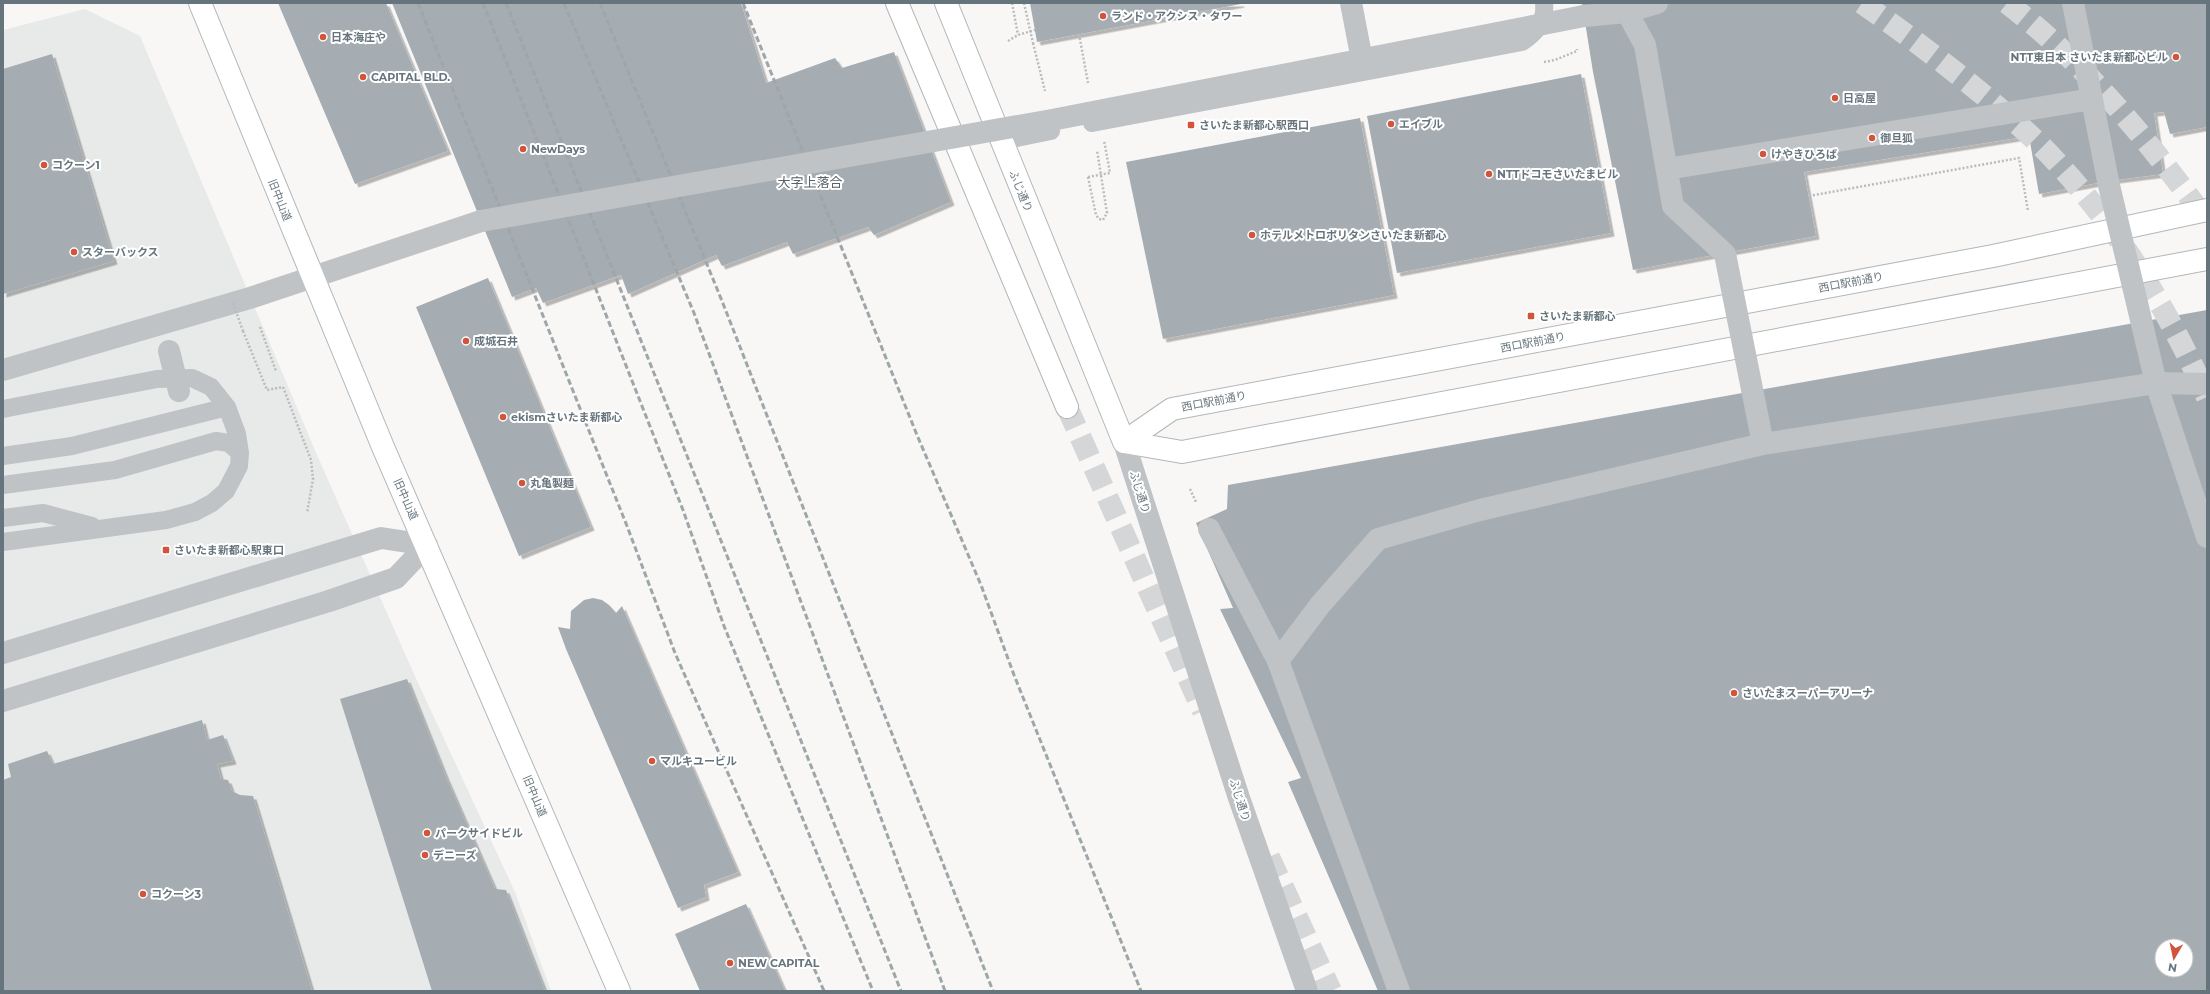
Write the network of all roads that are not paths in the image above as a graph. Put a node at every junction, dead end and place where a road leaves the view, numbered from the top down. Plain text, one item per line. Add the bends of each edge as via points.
1 (200, 3) edge
2 (897, 3) edge
3 (946, 3) edge
4 (1351, 3) edge
5 (1544, 3) edge
6 (1657, 3) edge
7 (2073, 3) edge
8 (1626, 7) edge
9 (1362, 60) junction
10 (2092, 99) junction
11 (1001, 141) junction
12 (1667, 169) junction
13 (2207, 210) edge
14 (2207, 259) edge
15 (169, 351) dead end
16 (3, 370) edge
17 (2156, 383) junction
18 (2207, 384) edge
19 (179, 391) dead end
20 (1067, 407) tunnel mouth
21 (227, 408) junction
22 (3, 409) edge
23 (1124, 442) junction
24 (1763, 444) junction
25 (240, 453) junction
26 (3, 456) edge
27 (3, 485) edge
28 (3, 518) edge
29 (99, 528) junction
30 (1209, 529) dead end
31 (2207, 537) edge
32 (3, 542) edge
33 (427, 545) junction
34 (3, 653) edge
35 (1278, 661) junction
36 (3, 701) edge
37 (619, 991) edge
38 (1307, 991) edge
39 (1399, 991) edge

1 - 33 main road, 旧中山道 via 380,439
2 - 20 main road
3 - 11 main road, ふじ通り
4 - 9 street, bridge
5 - 11 lane via 1542,21 1534,34 1522,42
6 - 8 street
7 - 10 street, bridge
8 - 9 street, bridge
8 - 12 street, bridge via 1645,45
9 - 16 street, bridge via 1052,120 481,221 242,300
10 - 12 street, bridge
10 - 17 street, bridge via 2108,181
11 - 23 main road, ふじ通り
12 - 24 street, bridge via 1673,206 1725,254
13 - 23 main road, 西口駅前通り via 1993,256 1172,409
14 - 23 main road via 1182,452
15 - 19 street, bridge
17 - 18 street, bridge
17 - 24 street, bridge
17 - 31 street
21 - 22 lane via 211,387 192,378 157,379
21 - 25 lane via 237,434
21 - 26 lane via 72,446
23 - 38 street, ふじ通り via 1239,798
24 - 35 street, bridge via 1480,510 1378,539 1320,605
25 - 27 lane via 229,443 216,441 115,470
25 - 29 lane via 239,466 232,482 212,503 195,512 166,520
28 - 29 lane via 43,513
29 - 32 lane
30 - 35 street
33 - 34 street via 381,538
33 - 36 street via 396,578
33 - 37 main road, 旧中山道
35 - 39 street

